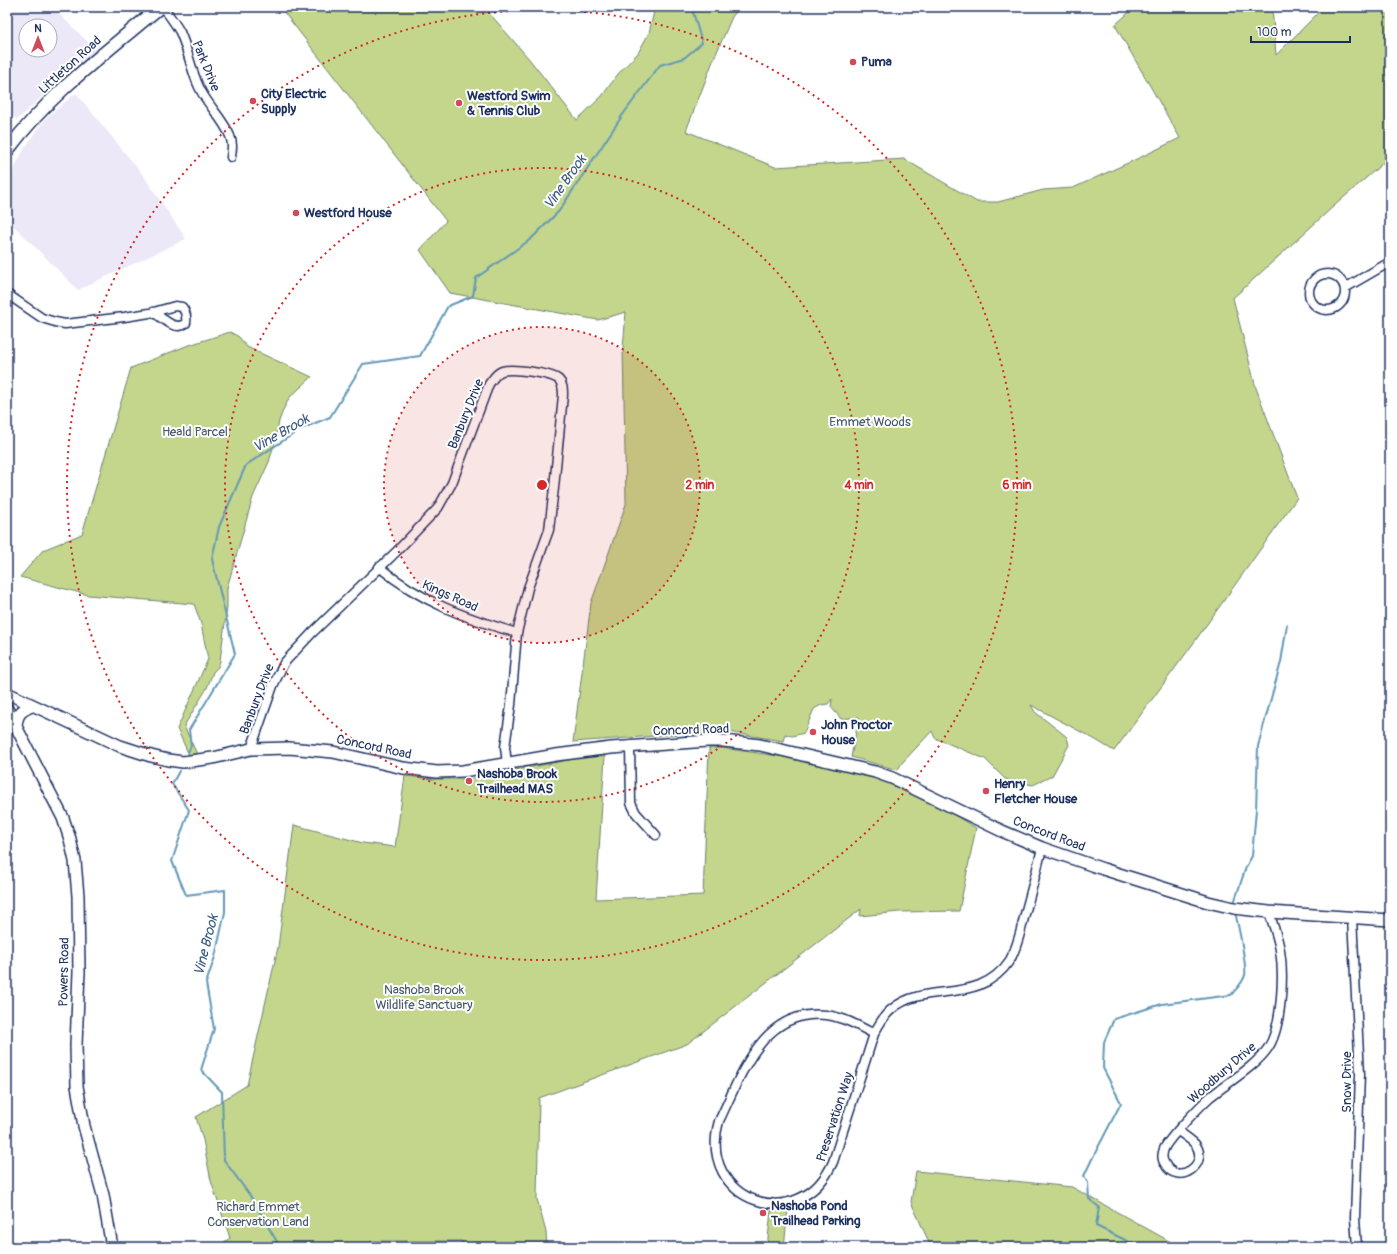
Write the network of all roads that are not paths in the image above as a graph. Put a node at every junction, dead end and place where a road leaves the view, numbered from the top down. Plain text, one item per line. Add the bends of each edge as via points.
1 (160, 7) edge
2 (163, 7) edge
3 (7, 151) edge
4 (231, 157) dead end
5 (1390, 262) edge
6 (1345, 288) junction
7 (7, 294) edge
8 (153, 312) dead end
9 (380, 567) junction
10 (517, 634) junction
11 (7, 693) edge
12 (32, 706) junction
13 (7, 709) edge
14 (16, 726) junction
15 (630, 747) junction
16 (251, 749) junction
17 (507, 764) junction
18 (656, 836) dead end
19 (1042, 848) junction
20 (1269, 912) junction
21 (1352, 918) junction
22 (1390, 920) edge
23 (874, 1034) junction
24 (1178, 1131) junction
25 (112, 1247) edge
26 (1357, 1247) edge

1 - 3 main road, Littleton Road via 67,85
2 - 4 street, Park Drive via 180,34 204,97 229,134 233,144
5 - 6 street
6 - 6 street via 1342,303 1332,309 1320,309 1309,296 1314,279 1324,273 1337,276
7 - 8 street via 42,318 66,324
9 - 10 street, Kings Road via 407,588 436,604
9 - 10 street, Banbury Drive via 438,508 446,496 489,384 495,376 509,370 552,376 562,385 563,395 552,511 549,530 528,588
9 - 16 street, Banbury Drive via 284,663 273,686
10 - 17 street, Banbury Drive via 505,747
11 - 12 main road, Concord Road
12 - 14 main road via 20,712 16,718
12 - 16 main road, Concord Road via 120,746 168,760 193,761
13 - 14 main road, Powers Road
14 - 25 main road, Powers Road via 62,817 75,861 79,972 77,1086 84,1126 103,1195
15 - 17 main road, Concord Road via 556,755
15 - 18 street via 631,803 636,813
15 - 19 main road, Concord Road via 723,741 760,745 852,766 892,778
16 - 17 main road, Concord Road via 310,749 403,768 437,772
19 - 20 main road, Concord Road via 1208,902
19 - 23 street, Preservation Way via 1017,943 1010,960 1003,968 977,986 903,1001 886,1014
20 - 21 main road, Concord Road
20 - 24 street, Woodbury Drive via 1276,932 1282,966 1278,1019 1273,1038 1260,1058 1208,1099
21 - 22 main road, Concord Road
21 - 26 street, Snow Drive via 1360,1074 1355,1218
23 - 23 street, Preservation Way via 836,1018 815,1015 794,1018 761,1042 749,1060 716,1132 718,1163 736,1190 766,1203 787,1203 807,1195 823,1181 833,1162
24 - 24 street, Woodbury Drive via 1164,1149 1163,1160 1173,1172 1183,1174 1196,1165 1199,1155 1195,1145

